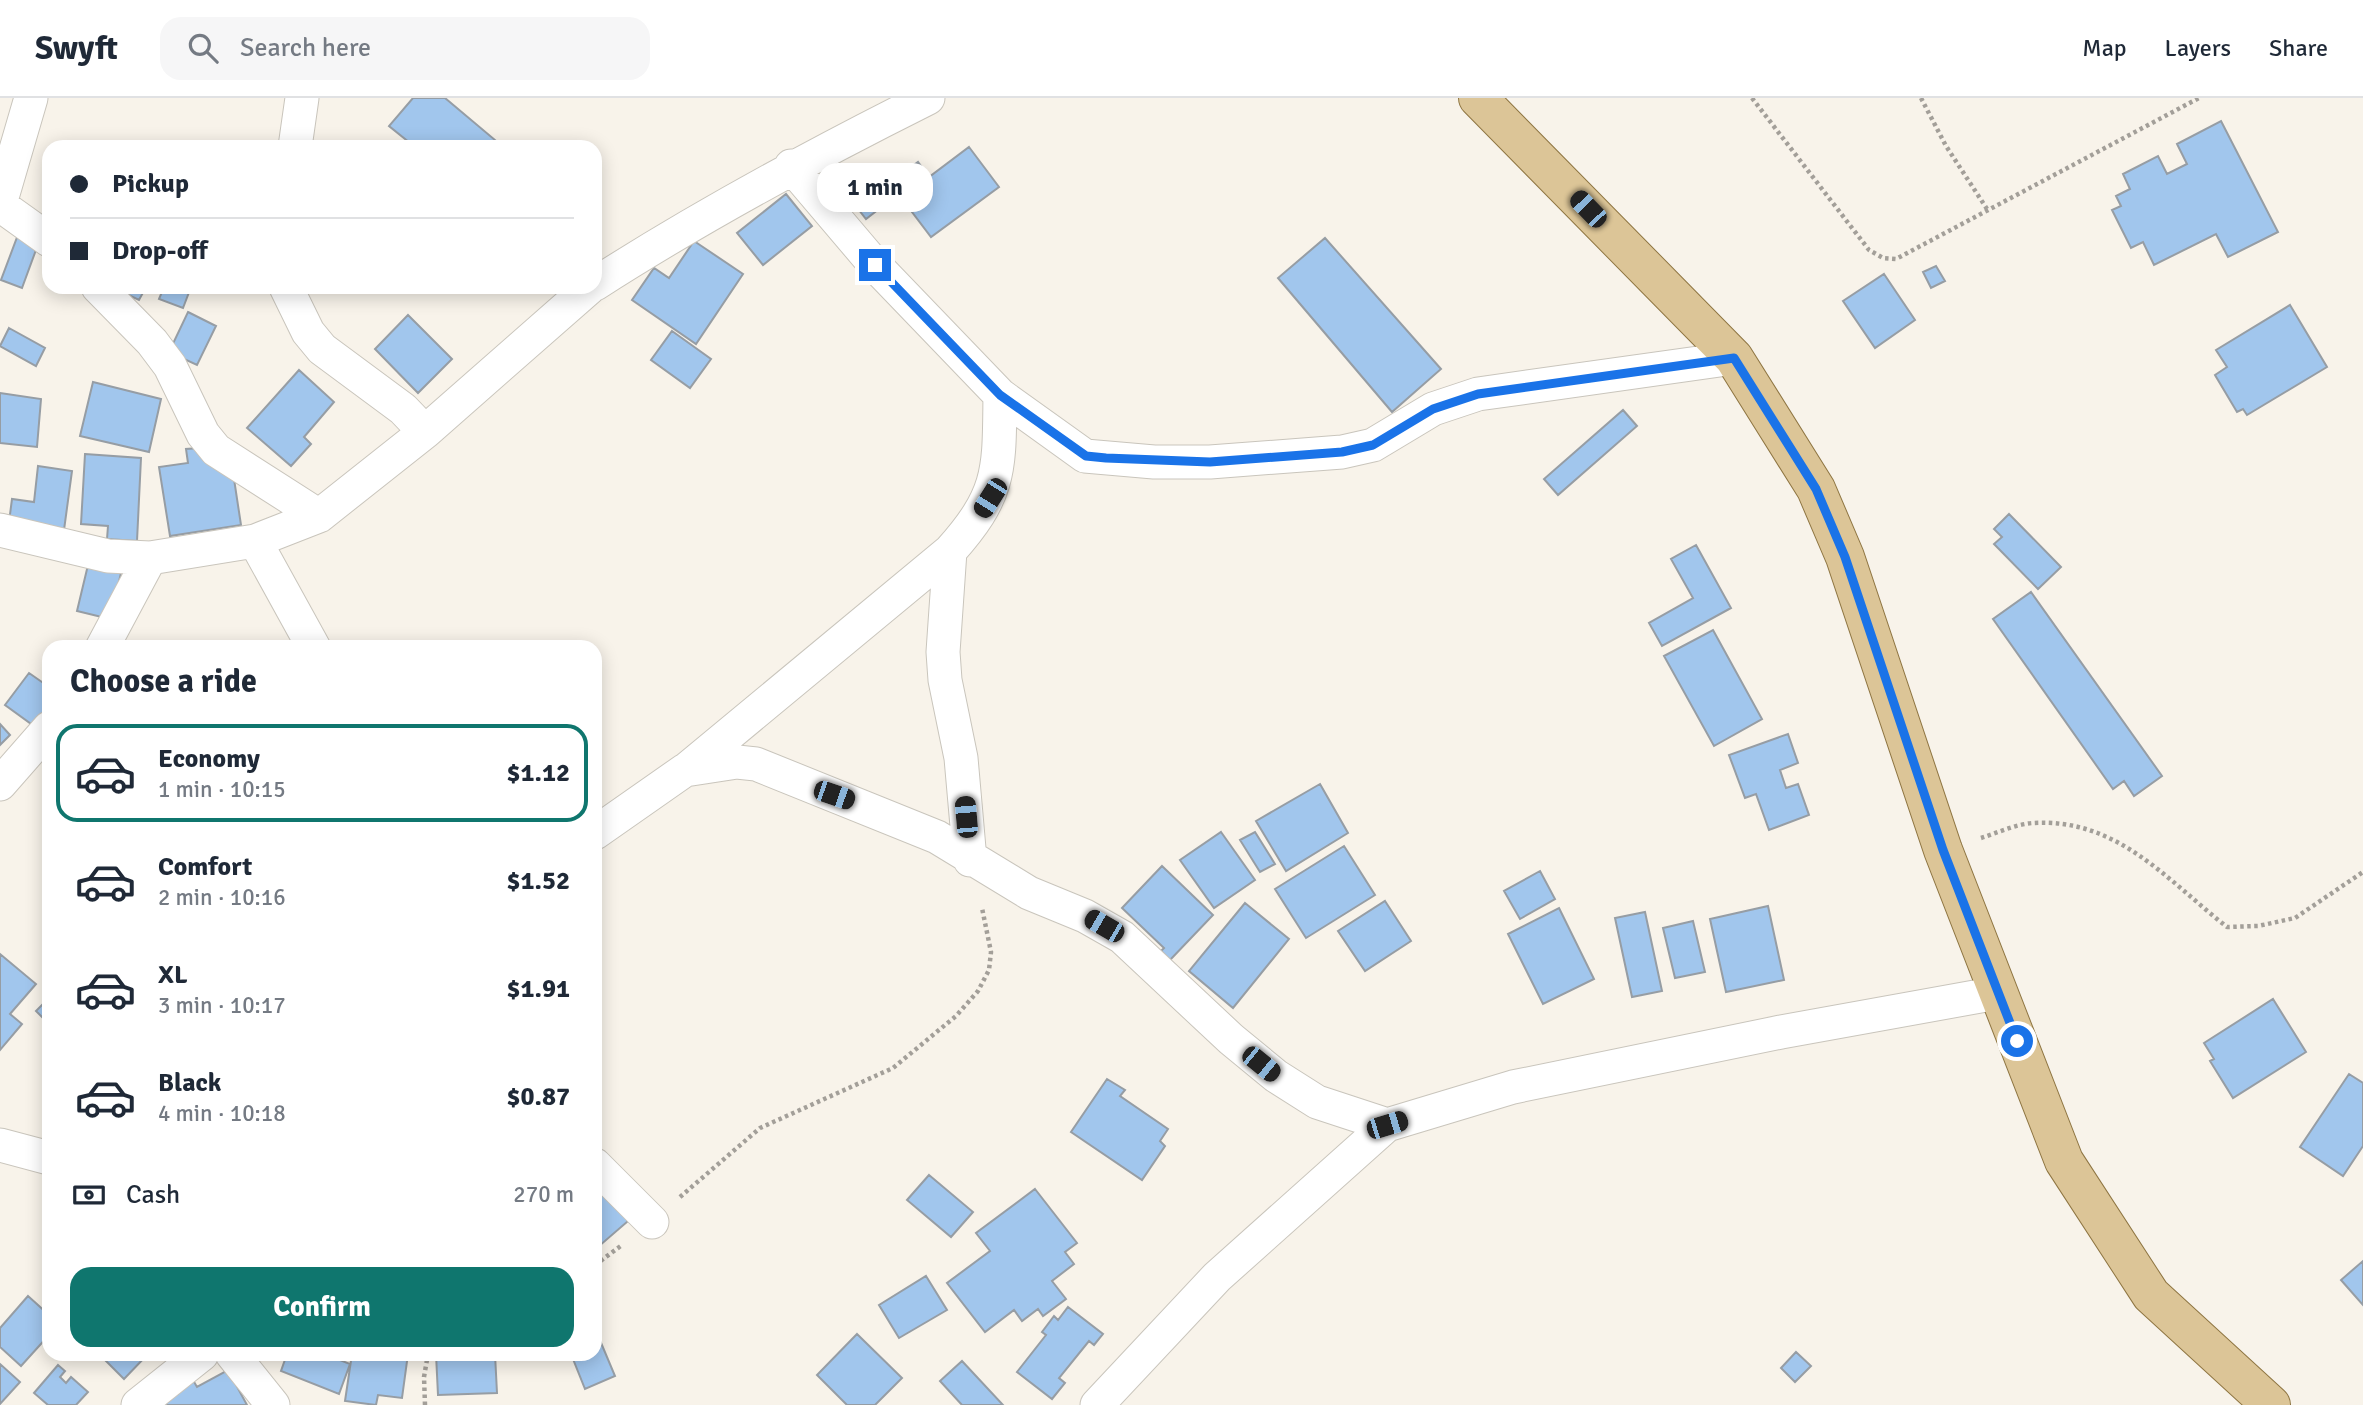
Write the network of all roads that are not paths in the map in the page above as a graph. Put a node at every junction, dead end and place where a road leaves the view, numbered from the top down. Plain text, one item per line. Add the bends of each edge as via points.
1 (31, 98) edge
2 (302, 98) edge
3 (928, 98) edge
4 (1478, 98) edge
5 (296, 140) edge
6 (791, 166) junction
7 (0, 204) edge
8 (42, 235) edge
9 (602, 279) edge
10 (105, 294) edge
11 (290, 294) edge
12 (582, 294) edge
13 (1734, 358) junction
14 (1000, 395) junction
15 (425, 432) junction
16 (319, 516) junction
17 (0, 530) edge
18 (256, 541) junction
19 (950, 551) junction
20 (150, 558) junction
21 (106, 640) edge
22 (310, 640) edge
23 (42, 736) edge
24 (685, 770) junction
25 (0, 784) edge
26 (602, 829) edge
27 (970, 860) junction
28 (1997, 993) junction
29 (1387, 1125) junction
30 (0, 1145) edge
31 (42, 1156) edge
32 (602, 1172) edge
33 (652, 1222) road end
34 (193, 1361) edge
35 (237, 1361) edge
36 (138, 1405) edge
37 (272, 1405) edge
38 (1097, 1405) edge
39 (2271, 1405) edge

1 - 7 street
2 - 5 street
3 - 6 street
4 - 13 main road
6 - 9 street
6 - 14 street via 875,265
7 - 8 street
10 - 16 street via 166,360 203,434 216,450
11 - 15 street via 322,349 403,409
12 - 15 street
13 - 14 street via 1478,394 1433,409 1373,445 1280,459 1154,462 1086,456
13 - 28 main road via 1816,489 1845,557 1943,850
14 - 19 street via 999,458 990,498
15 - 16 street
16 - 18 street
17 - 20 street via 108,556
18 - 20 street
18 - 22 street
19 - 24 street
19 - 27 street via 943,652 961,758
20 - 21 street
23 - 25 street
24 - 26 street
24 - 27 street via 737,762 757,764 904,821
27 - 29 street via 1122,937 1276,1076 1317,1102
28 - 29 street via 1513,1087
28 - 39 main road via 2064,1161 2151,1295
29 - 38 street via 1217,1277
30 - 31 street
32 - 33 street
34 - 36 street
35 - 37 street

